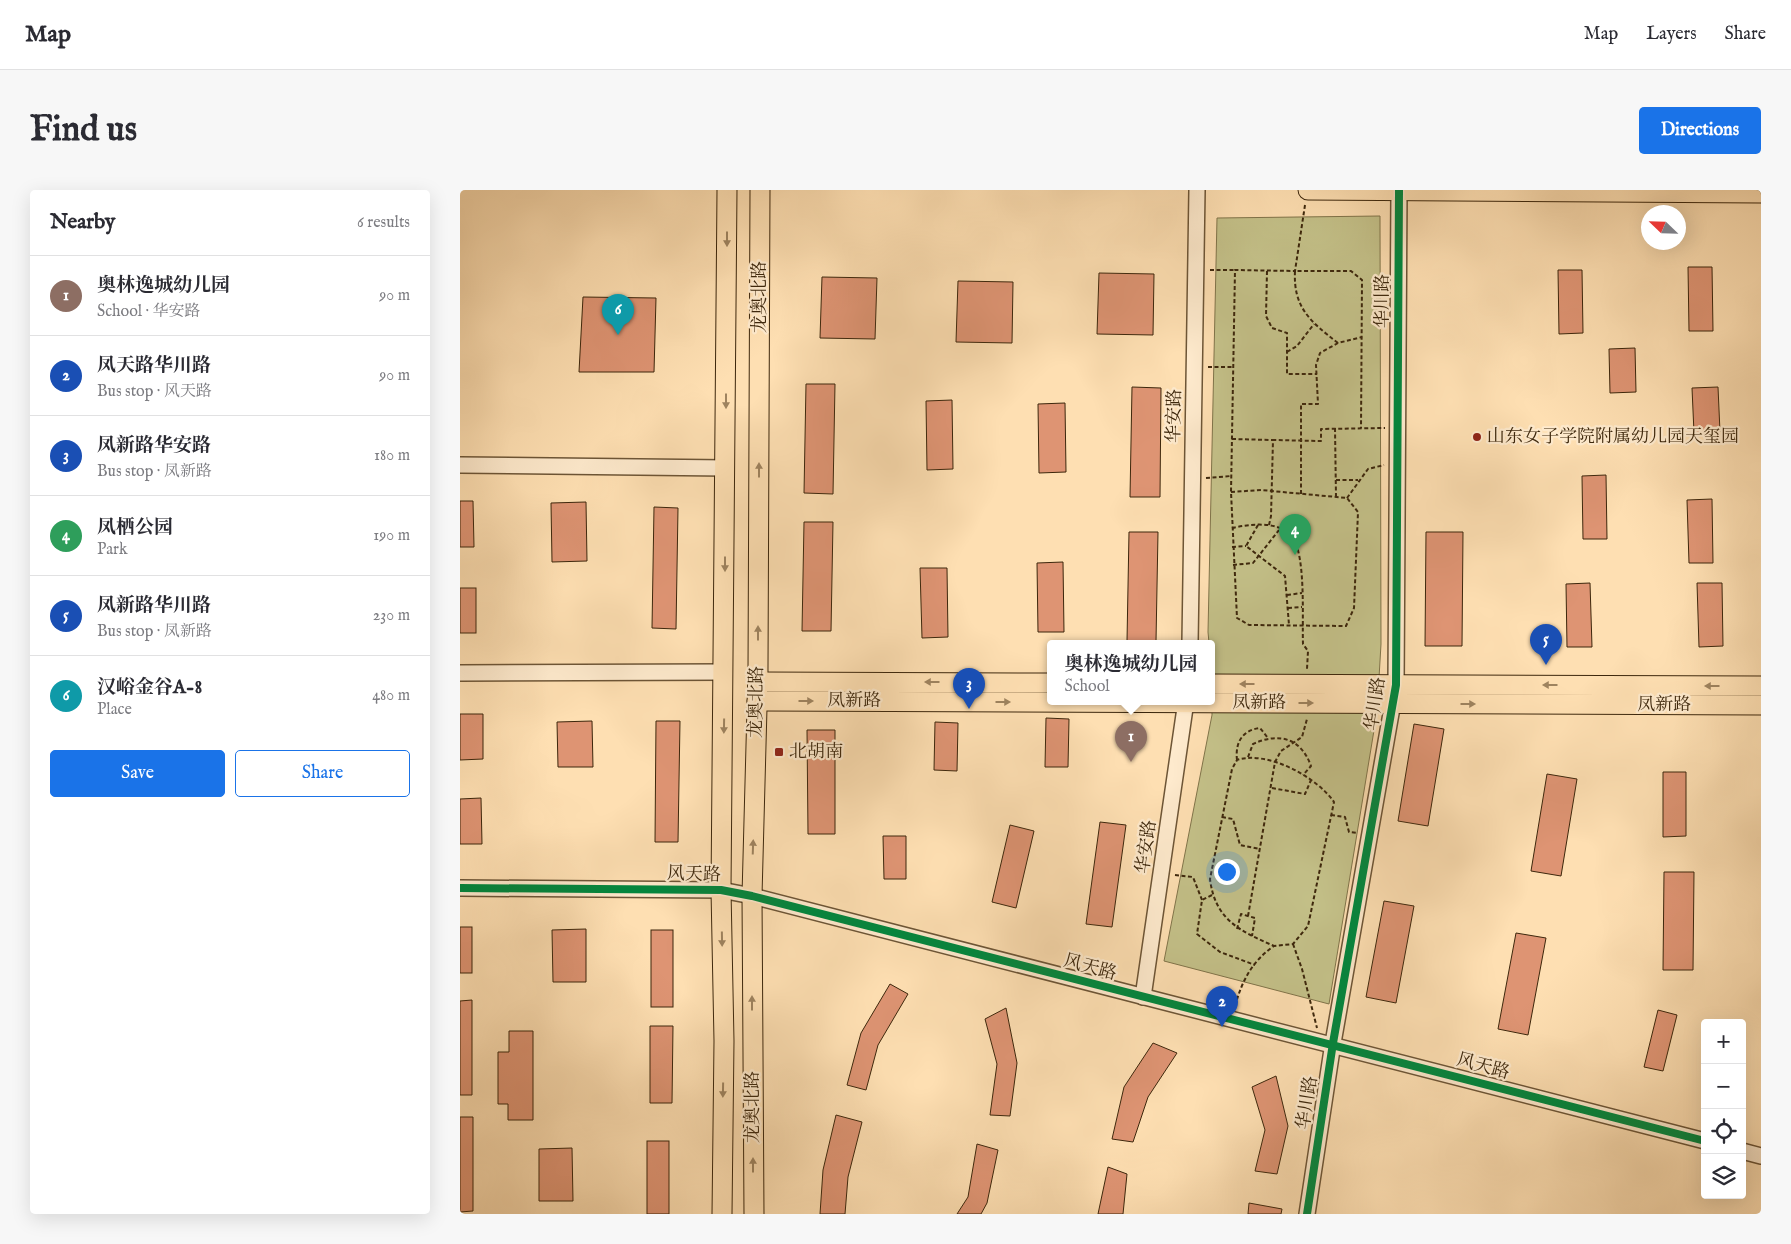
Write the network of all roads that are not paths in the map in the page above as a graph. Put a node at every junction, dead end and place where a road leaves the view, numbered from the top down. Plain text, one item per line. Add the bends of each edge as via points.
1 (727, 190) edge
2 (760, 190) edge
3 (1197, 190) edge
4 (1399, 191) edge
5 (1761, 193) edge
6 (1306, 194) edge
7 (460, 465) edge
8 (726, 468) junction
9 (1190, 640) edge
10 (724, 672) junction
11 (460, 673) edge
12 (758, 682) junction
13 (1047, 683) edge
14 (1215, 684) edge
15 (1396, 684) junction
16 (1761, 686) edge
17 (757, 701) junction
18 (1047, 702) edge
19 (1215, 702) edge
20 (1393, 704) junction
21 (1186, 705) edge
22 (1761, 705) edge
23 (460, 888) edge
24 (721, 890) junction
25 (752, 896) junction
26 (1143, 997) junction
27 (1326, 1042) junction
28 (1701, 1140) edge
29 (1746, 1152) edge
30 (1761, 1156) edge
31 (722, 1214) edge
32 (754, 1214) edge
33 (1307, 1214) edge

1 -> 8 main road, 龙奥北路
12 -> 2 main road, 龙奥北路
3 - 9 street, 华安路
4 - 5 main road
4 - 6 main road
4 - 15 street, 华川路
7 - 8 street
8 -> 10 main road, 龙奥北路
10 - 11 street
10 -> 24 main road, 龙奥北路
13 -> 12 main road
12 - 17 main road, 龙奥北路
15 -> 14 main road
16 -> 15 main road
15 - 20 street, 华川路
17 -> 18 main road, 凤新路
25 -> 17 main road, 龙奥北路
19 -> 20 main road, 凤新路
20 -> 22 main road, 凤新路
20 - 27 street, 华川路
21 - 26 street, 华安路
23 - 24 street, 风天路
24 - 25 street, 风天路
24 -> 31 main road, 龙奥北路 via 724,1041
25 - 26 street, 风天路
32 -> 25 main road, 龙奥北路
26 - 27 street, 风天路
27 - 28 street, 风天路
27 - 33 street, 华川路
29 - 30 street

